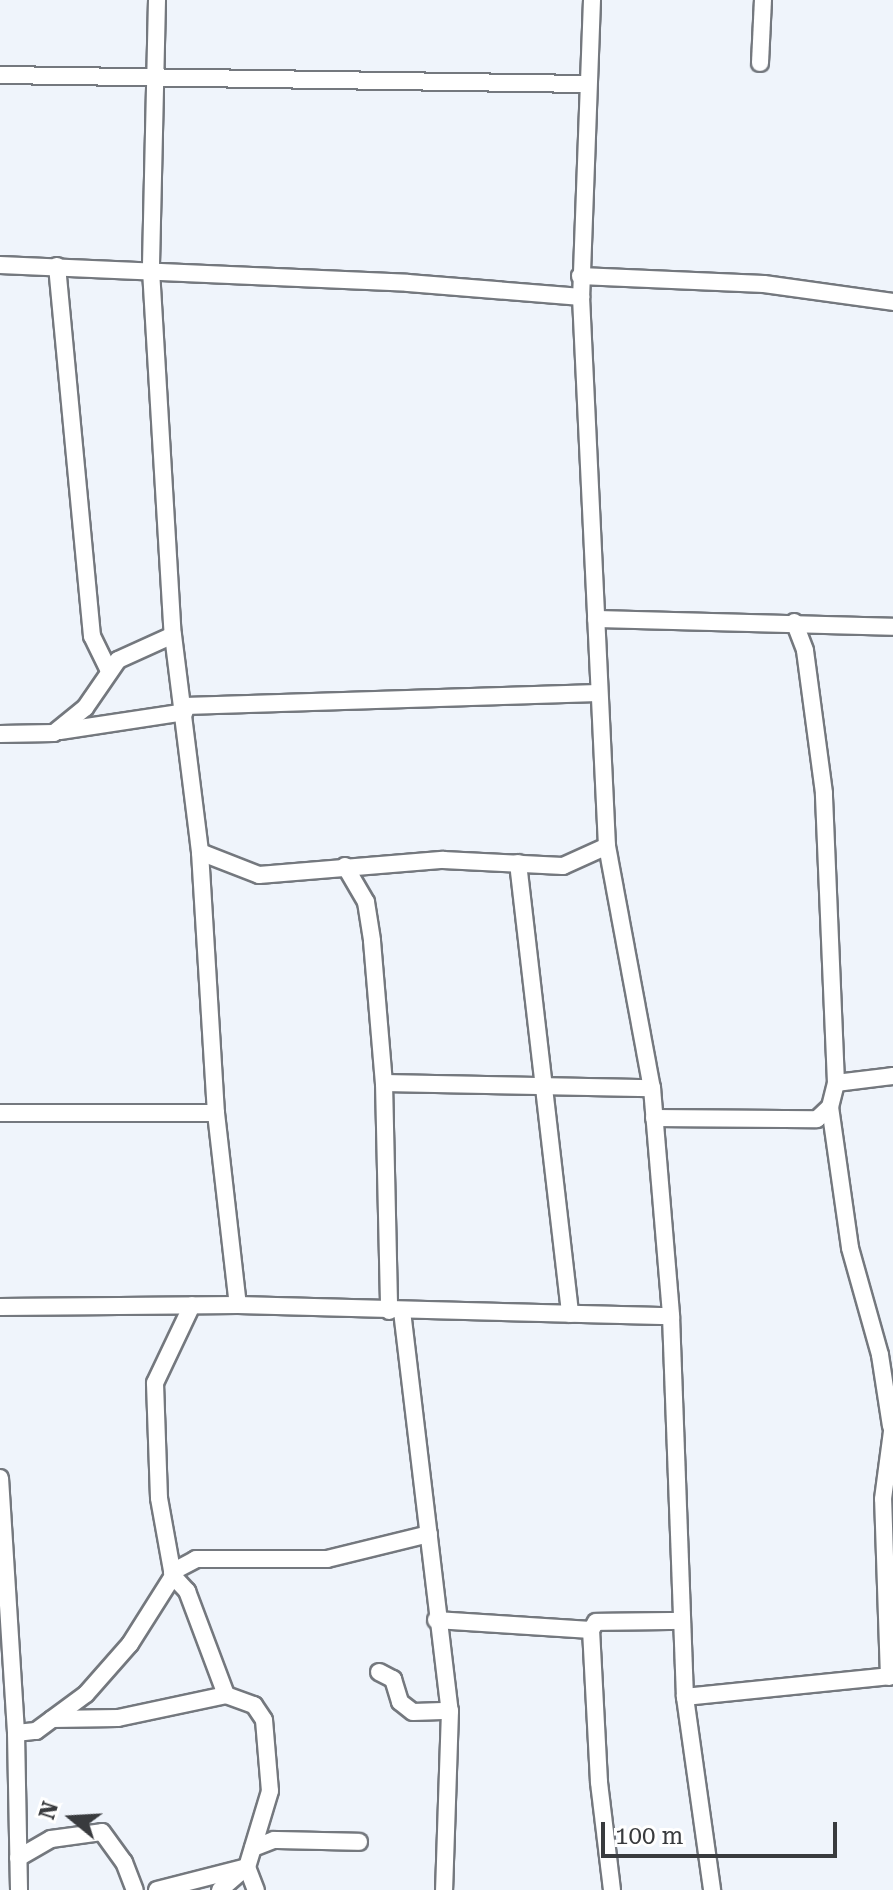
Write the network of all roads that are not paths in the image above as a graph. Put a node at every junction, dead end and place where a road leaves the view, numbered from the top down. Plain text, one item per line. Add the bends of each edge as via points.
1 (157, 0) edge
2 (592, 0) edge
3 (763, 0) edge
4 (760, 63) dead end
5 (154, 74) junction
6 (0, 75) edge
7 (585, 84) junction
8 (0, 265) edge
9 (57, 266) junction
10 (151, 270) junction
11 (580, 276) junction
12 (581, 297) junction
13 (893, 302) edge
14 (596, 619) junction
15 (794, 622) junction
16 (893, 627) edge
17 (173, 635) junction
18 (108, 669) junction
19 (598, 693) junction
20 (185, 709) junction
21 (54, 733) junction
22 (0, 734) edge
23 (607, 846) junction
24 (200, 852) junction
25 (518, 863) junction
26 (345, 866) junction
27 (893, 1076) edge
28 (384, 1083) junction
29 (836, 1083) junction
30 (540, 1087) junction
31 (652, 1088) junction
32 (830, 1107) junction
33 (0, 1113) edge
34 (216, 1113) junction
35 (654, 1118) junction
36 (192, 1305) junction
37 (238, 1305) junction
38 (0, 1307) edge
39 (396, 1311) junction
40 (570, 1314) junction
41 (671, 1316) junction
42 (892, 1425) edge
43 (0, 1478) edge
44 (888, 1495) edge
45 (429, 1534) junction
46 (173, 1574) junction
47 (436, 1620) junction
48 (682, 1621) junction
49 (591, 1630) junction
50 (379, 1672) dead end
51 (891, 1676) edge
52 (226, 1695) junction
53 (685, 1697) junction
54 (450, 1711) junction
55 (52, 1719) junction
56 (16, 1733) junction
57 (359, 1842) dead end
58 (253, 1848) junction
59 (18, 1858) junction
60 (247, 1867) junction
61 (0, 1888) edge
62 (19, 1889) edge
63 (135, 1890) edge
64 (157, 1890) edge
65 (220, 1890) edge
66 (256, 1890) edge
67 (444, 1890) edge
68 (612, 1890) edge
69 (712, 1890) edge

1 - 5 street
2 - 7 street
3 - 4 street
5 - 6 street
5 - 7 street
5 - 10 street
7 - 11 street
8 - 9 street
9 - 10 street
9 - 18 street via 84,574 92,636
10 - 12 street
10 - 17 street
11 - 12 street
11 - 13 street via 764,284
12 - 14 street
14 - 15 street
14 - 19 street
15 - 16 street
15 - 29 street via 805,650 824,793
17 - 18 street via 136,649
17 - 20 street
18 - 21 street via 85,708
19 - 20 street
19 - 23 street
20 - 21 street
20 - 24 street
21 - 22 street
23 - 25 street via 563,866
23 - 31 street
24 - 26 street via 259,875
24 - 34 street
25 - 26 street via 443,860
25 - 30 street
26 - 28 street via 366,902
27 - 29 street
28 - 30 street
28 - 39 street
29 - 32 street
30 - 31 street
30 - 40 street
31 - 35 street
32 - 35 street via 817,1119
32 - 42 street via 850,1248 880,1355
33 - 34 street
34 - 37 street
35 - 41 street
36 - 37 street
36 - 38 street
36 - 46 street via 155,1383 159,1498
37 - 39 street
39 - 40 street
39 - 45 street
40 - 41 street
41 - 48 street
42 - 44 street
43 - 56 street
44 - 51 street
45 - 46 street via 327,1559 196,1559
45 - 47 street
46 - 52 street via 187,1591
46 - 55 street via 130,1644 86,1694
47 - 49 street
47 - 54 street
48 - 49 street via 596,1622
48 - 53 street
49 - 68 street via 599,1782
50 - 54 street via 393,1679 400,1702 413,1712
51 - 53 street
52 - 55 street via 118,1718
52 - 58 street via 254,1705 264,1720 270,1791
53 - 69 street
54 - 67 street
55 - 56 street via 36,1731
56 - 59 street
57 - 58 street via 274,1840
58 - 60 street
59 - 62 street
59 - 63 street via 51,1839 102,1832 124,1862
60 - 64 street
60 - 65 street
60 - 66 street
61 - 62 street

